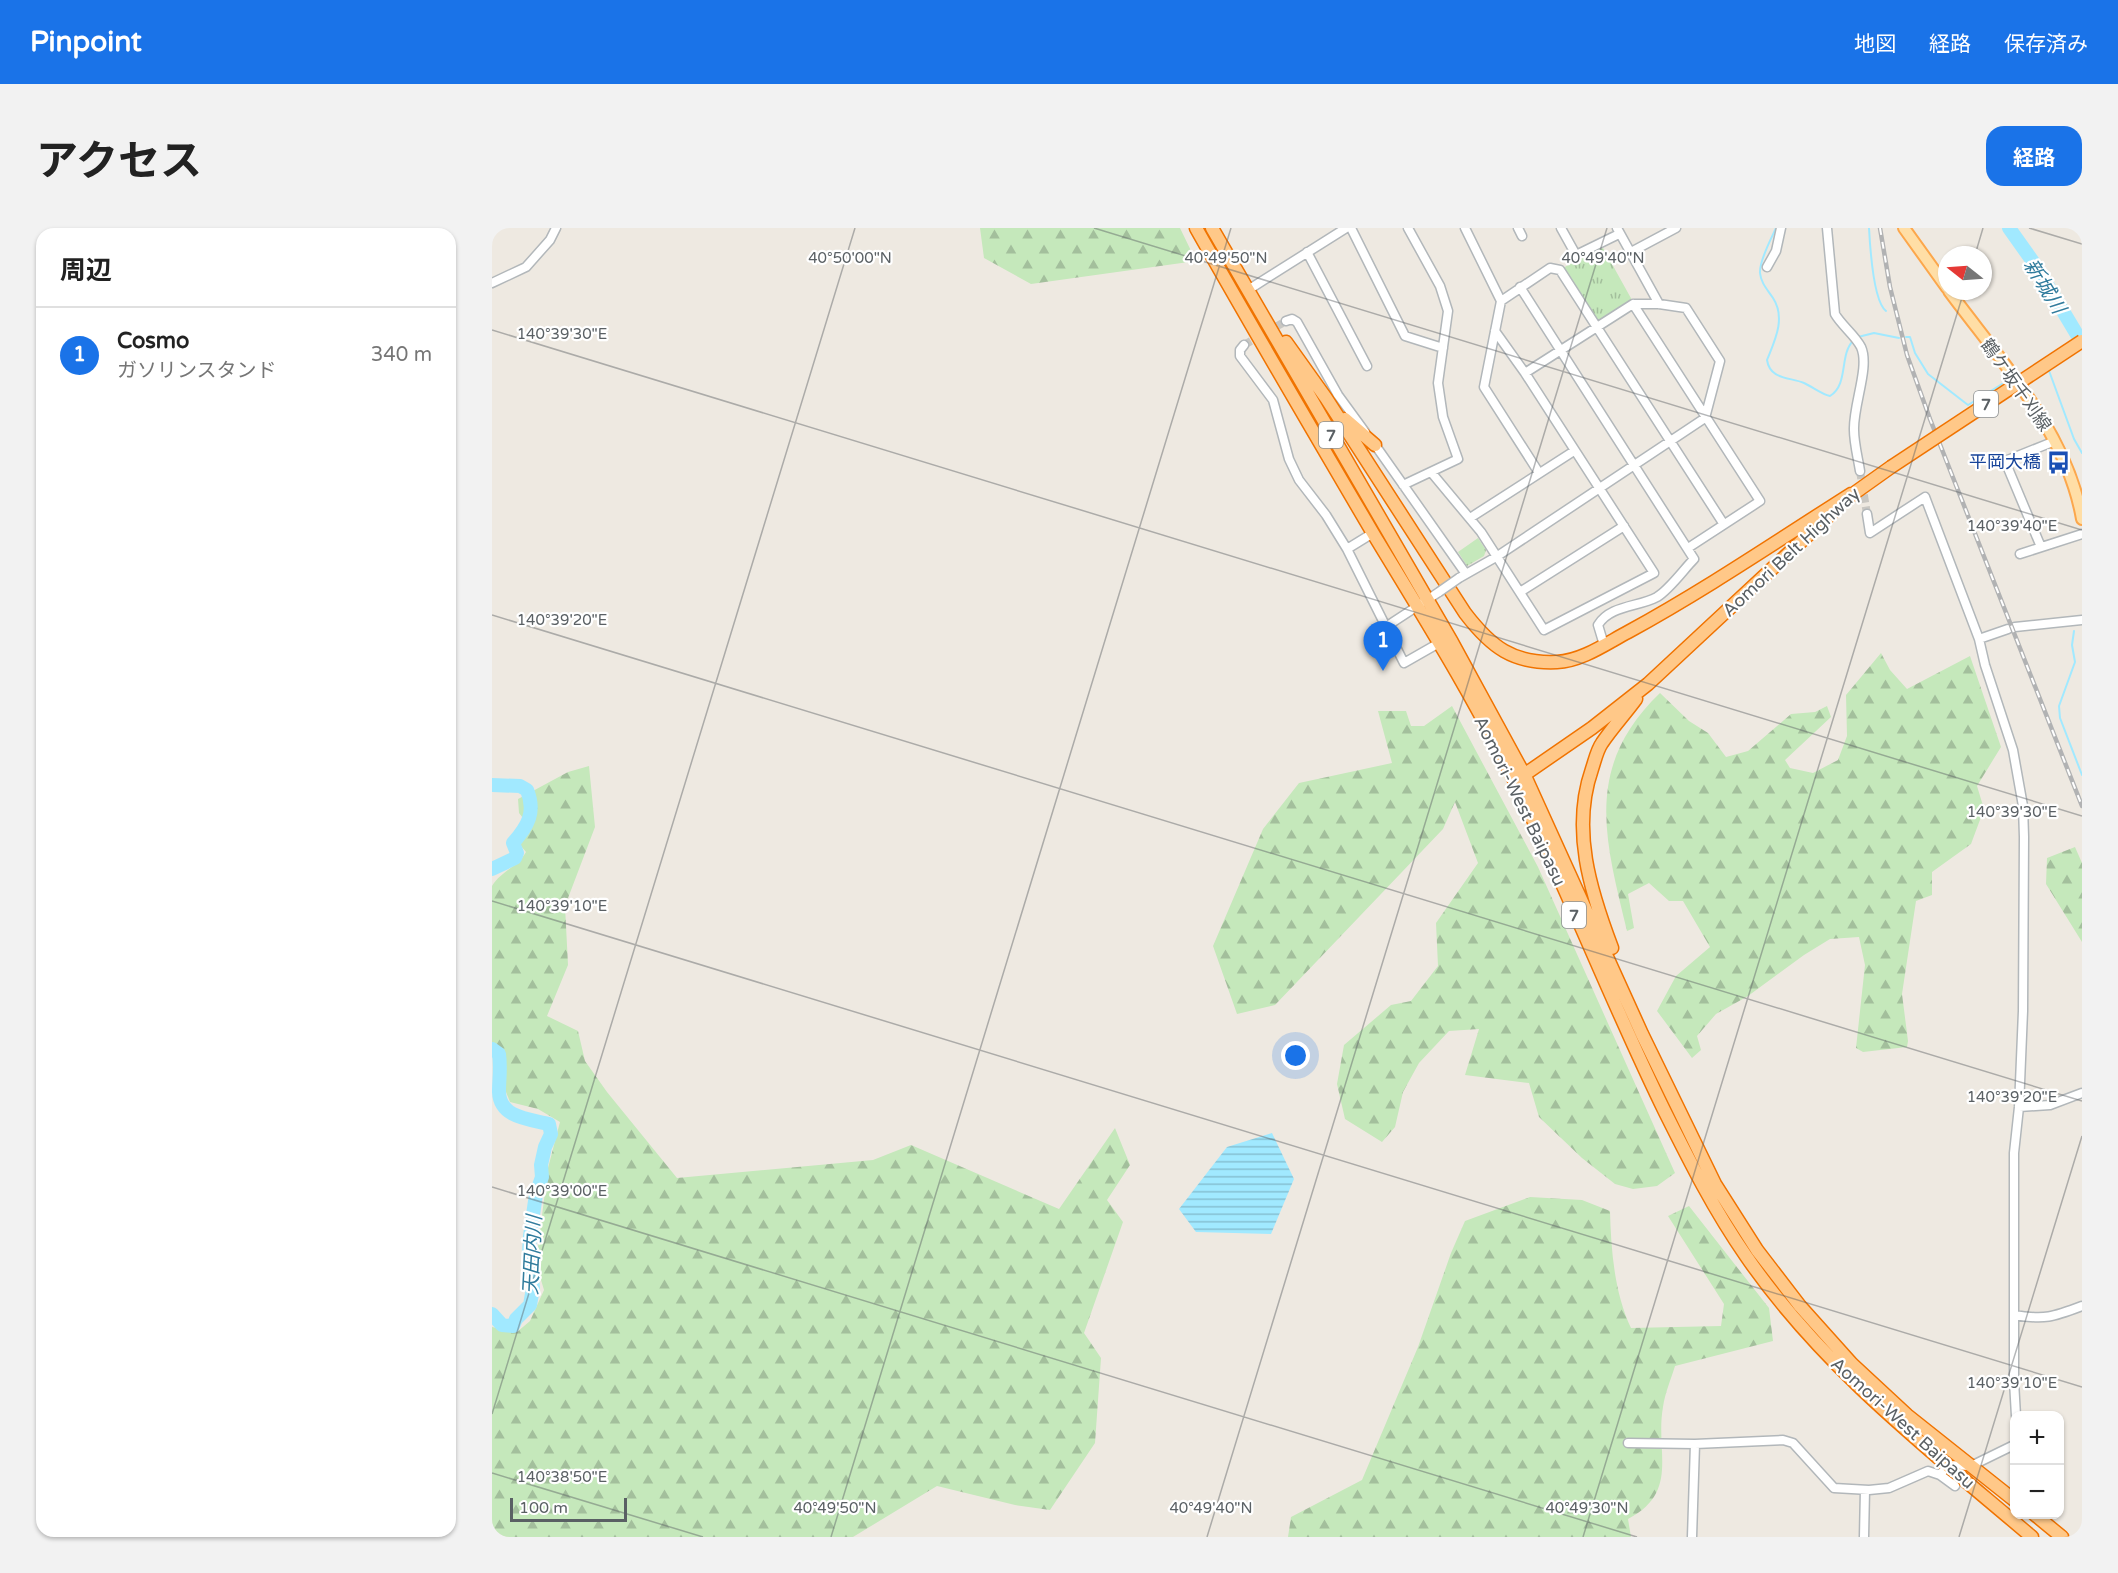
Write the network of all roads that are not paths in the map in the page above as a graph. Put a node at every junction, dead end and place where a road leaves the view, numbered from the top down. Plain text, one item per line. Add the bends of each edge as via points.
1 (556, 228) edge
2 (1196, 228) edge
3 (1212, 228) edge
4 (1346, 228) edge
5 (1351, 228) edge
6 (1408, 228) edge
7 (1465, 228) edge
8 (1561, 228) edge
9 (1676, 228) edge
10 (1781, 228) edge
11 (1827, 228) edge
12 (1904, 228) edge
13 (1618, 231) edge
14 (1307, 252) junction
15 (1629, 253) junction
16 (1767, 267) dead end
17 (1938, 276) edge
18 (492, 283) edge
19 (1520, 288) junction
20 (1248, 290) junction
21 (1502, 300) junction
22 (1955, 300) edge
23 (1633, 304) junction
24 (1659, 304) junction
25 (1286, 321) dead end
26 (1597, 327) junction
27 (1495, 331) junction
28 (2082, 341) edge
29 (1244, 345) dead end
30 (1443, 348) junction
31 (1561, 351) junction
32 (1367, 366) dead end
33 (1525, 373) junction
34 (1326, 398) junction
35 (1705, 418) junction
36 (2055, 441) junction
37 (1671, 442) junction
38 (1375, 445) junction
39 (1574, 451) junction
40 (1636, 465) junction
41 (1431, 471) junction
42 (1860, 471) tunnel mouth
43 (1539, 473) junction
44 (1402, 485) junction
45 (1599, 488) junction
46 (1851, 494) junction
47 (1867, 514) tunnel mouth
48 (1470, 518) junction
49 (2082, 519) edge
50 (1724, 523) junction
51 (1624, 526) junction
52 (1373, 533) junction
53 (2082, 534) edge
54 (1688, 548) junction
55 (2041, 548) junction
56 (1347, 549) junction
57 (2020, 554) dead end
58 (1496, 557) junction
59 (1462, 576) junction
60 (1520, 592) junction
61 (1422, 604) junction
62 (2082, 620) edge
63 (1384, 628) junction
64 (1979, 639) junction
65 (1439, 643) junction
66 (1604, 645) junction
67 (1648, 684) junction
68 (1520, 778) junction
69 (1642, 1034) junction
70 (2082, 1093) edge
71 (2019, 1107) junction
72 (2082, 1306) edge
73 (2014, 1315) junction
74 (2016, 1411) edge
75 (1628, 1443) dead end
76 (1695, 1444) junction
77 (2010, 1447) edge
78 (1971, 1466) junction
79 (1944, 1470) junction
80 (1955, 1486) dead end
81 (1865, 1490) junction
82 (2010, 1497) edge
83 (2039, 1519) edge
84 (1692, 1537) edge
85 (1864, 1537) edge
86 (2032, 1537) edge
87 (2062, 1537) edge

1 - 18 street via 540,254 526,267
2 - 52 highway, Aomori-West Baipasu / 7
3 - 20 highway, Aomori-West Baipasu / 7
4 - 14 street
5 - 30 street via 1405,336
6 - 30 street via 1440,286 1448,311
7 - 21 street
8 - 13 street via 1576,255
9 - 15 street
10 - 16 street via 1776,251
11 - 42 street via 1836,314 1860,345 1864,357 1854,430
12 - 17 main road, 鶴ケ坂千刈線
13 - 15 street
14 - 20 street
14 - 32 street
15 - 24 street
19 - 21 street
19 - 26 street via 1550,268 1560,270
19 - 31 street
20 - 34 highway
20 - 61 highway, Aomori-West Baipasu / 7
21 - 27 street
22 - 36 main road, 鶴ケ坂千刈線
23 - 24 street
23 - 26 street
23 - 35 street
24 - 35 street via 1686,308 1720,361
25 - 38 street via 1297,322 1338,395
26 - 31 street
26 - 37 street
27 - 33 street
27 - 43 street via 1484,387
28 - 46 highway, Aomori Belt Highway / 7, bridge
29 - 56 street via 1240,356 1273,400 1289,459 1299,480
30 - 41 street via 1438,383 1443,417 1458,459
31 - 33 street
31 - 40 street
33 - 39 street
34 - 38 highway
34 - 66 highway via 1465,613 1491,643 1504,653 1541,662 1573,659
35 - 37 street
35 - 50 street via 1760,501
36 - 49 main road, 鶴ケ坂千刈線 via 2075,488
36 - 55 street via 2005,461
37 - 40 street
37 - 50 street
38 - 44 street
39 - 43 street
39 - 45 street
40 - 45 street
40 - 54 street
41 - 44 street
41 - 48 street
43 - 48 street
44 - 59 street
45 - 51 street
45 - 58 street
46 - 66 highway via 1667,611
46 - 67 highway, Aomori Belt Highway / 7
47 - 64 street via 1870,533 1925,497
48 - 58 street
50 - 54 street
51 - 60 street
51 - 60 street via 1654,573 1544,630
52 - 56 street
52 - 61 highway, Aomori-West Baipasu / 7
53 - 55 street
54 - 66 street via 1694,559 1658,597 1602,619 1598,625
55 - 57 street
56 - 63 street
58 - 59 street
58 - 60 street
59 - 61 street, bridge
61 - 63 street
61 - 65 highway, Aomori-West Baipasu / 7
61 - 68 highway, Aomori-West Baipasu / 7 via 1452,642
62 - 64 street via 2011,628
63 - 65 street via 1404,663
64 - 71 street via 2013,750 2023,806
65 - 68 highway, Aomori-West Baipasu / 7
67 - 68 highway, Aomori Belt Highway / 7
67 - 69 highway via 1601,745 1585,789 1582,832 1598,912
68 - 69 highway, Aomori-West Baipasu / 7
68 - 79 highway, Aomori-West Baipasu / 7 via 1636,1052 1705,1192 1747,1258 1796,1322
69 - 78 highway, Aomori-West Baipasu / 7 via 1715,1184 1757,1250 1852,1364
70 - 71 street via 2049,1106
71 - 73 street via 2014,1153
72 - 73 street via 2056,1317
73 - 74 street
75 - 76 street
76 - 81 street via 1783,1440 1793,1443 1834,1488
76 - 84 street
77 - 78 street
78 - 79 street
78 - 82 highway, Aomori-West Baipasu / 7
79 - 80 street
79 - 81 street via 1928,1471 1889,1488
79 - 86 highway, Aomori-West Baipasu / 7
81 - 85 street
83 - 87 highway

